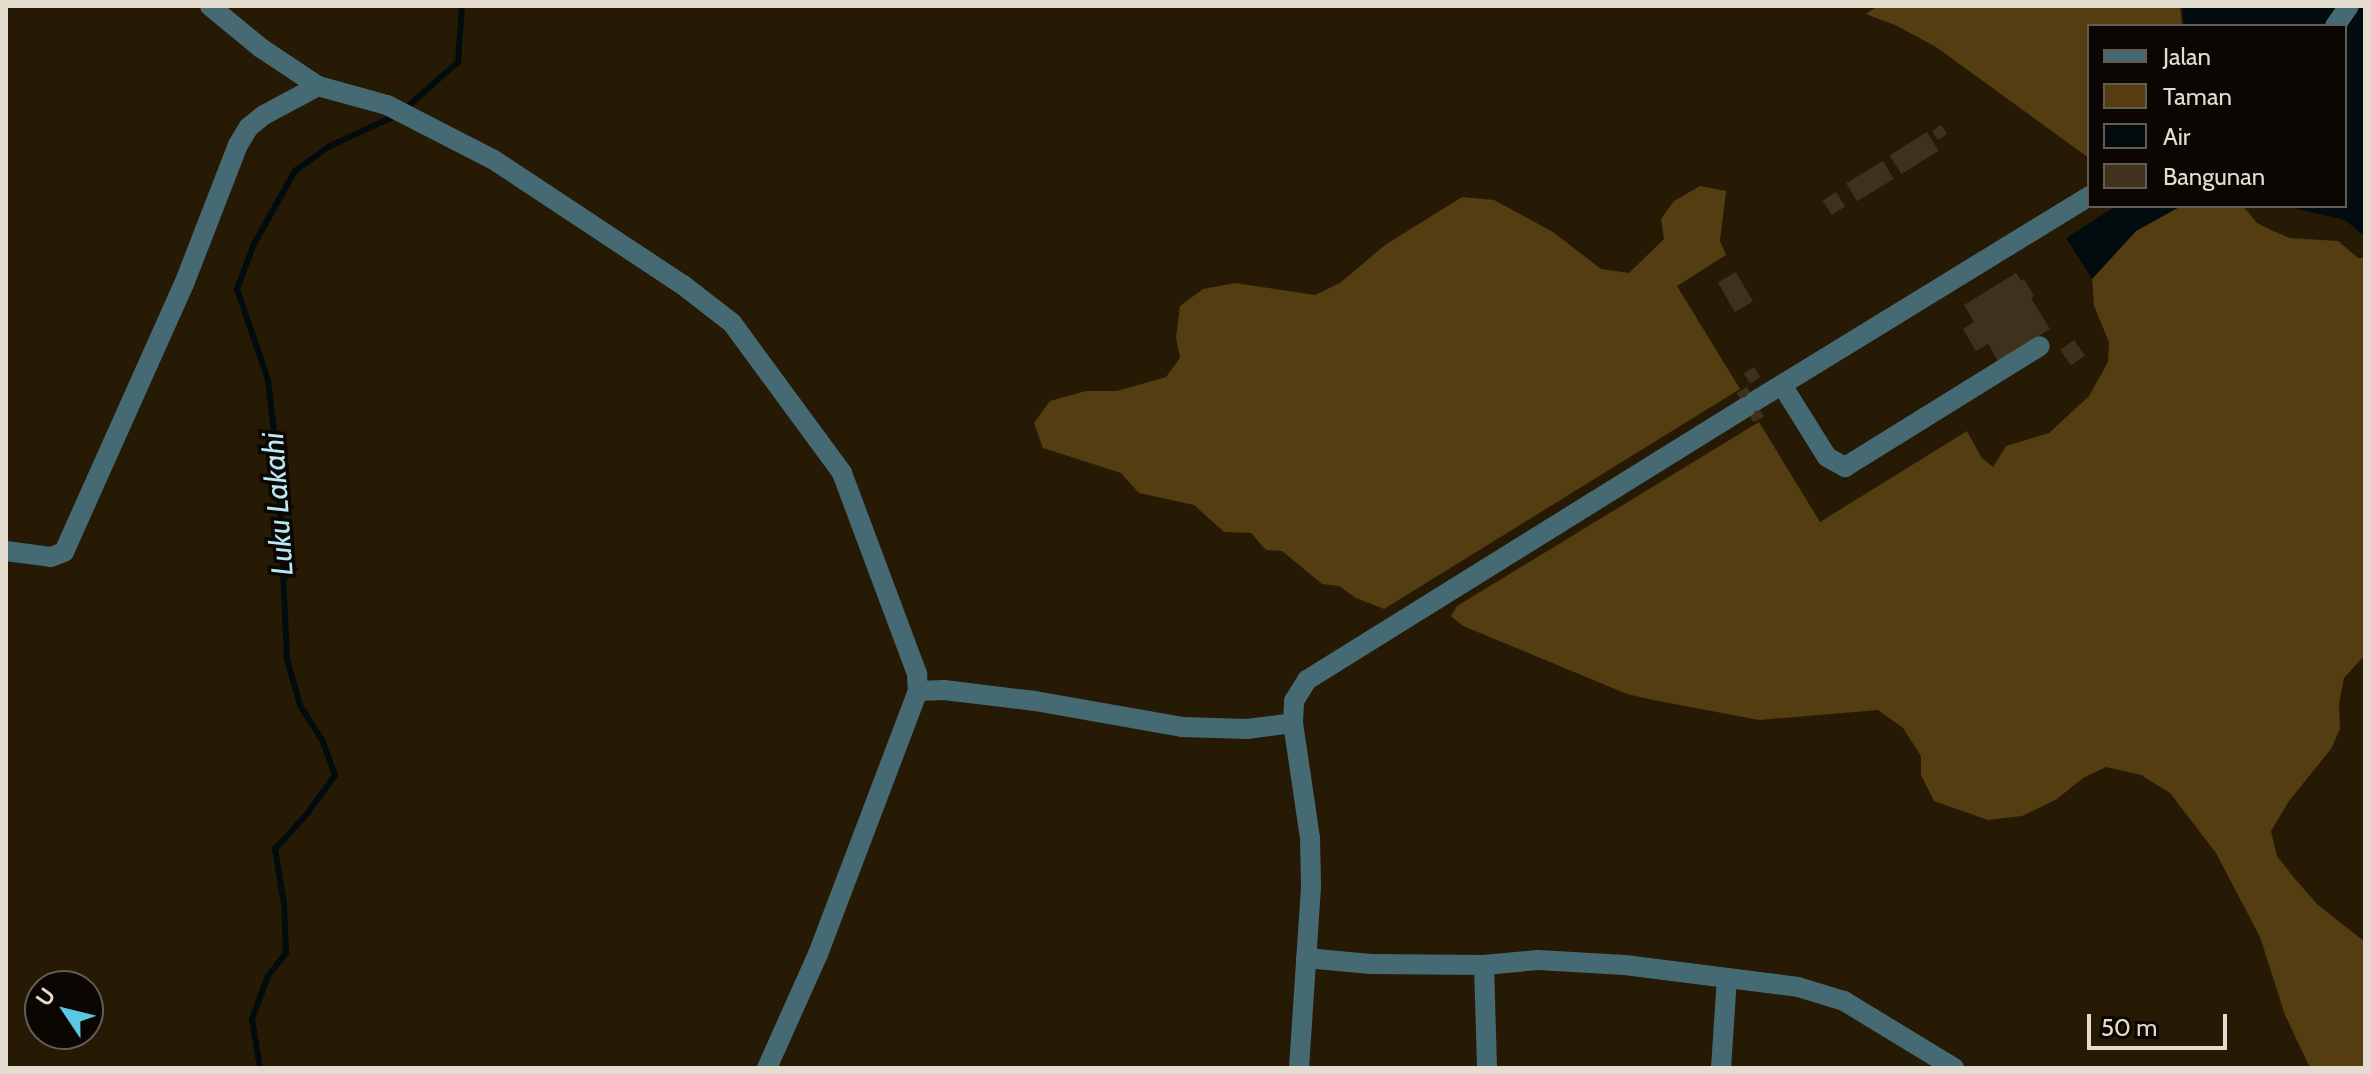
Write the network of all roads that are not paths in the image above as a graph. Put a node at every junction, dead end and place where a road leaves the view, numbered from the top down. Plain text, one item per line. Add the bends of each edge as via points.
1 (210, 6) edge
2 (2349, 6) edge
3 (2336, 24) edge
4 (318, 86) junction
5 (2087, 197) edge
6 (2040, 346) dead end
7 (1782, 385) junction
8 (6, 551) edge
9 (918, 691) junction
10 (1293, 723) junction
11 (1306, 958) junction
12 (1484, 965) junction
13 (1727, 978) junction
14 (1931, 1061) edge
15 (767, 1068) edge
16 (1299, 1068) edge
17 (1487, 1068) edge
18 (1721, 1068) edge
19 (1954, 1068) edge

1 - 4 street
2 - 3 street
4 - 8 street via 264,115 238,145 195,259 64,552 51,557
4 - 9 street via 387,105 494,160 683,285 738,329 842,473 917,674
5 - 7 street
6 - 7 street via 1845,467 1827,457
7 - 10 street via 1323,667 1294,701
9 - 10 street via 1035,701 1182,727 1247,729
9 - 15 street via 818,954
10 - 11 street via 1310,838
11 - 12 street
11 - 16 street
12 - 13 street via 1538,960
12 - 17 street
13 - 14 street via 1823,993 1890,1027
13 - 18 street
14 - 19 street

